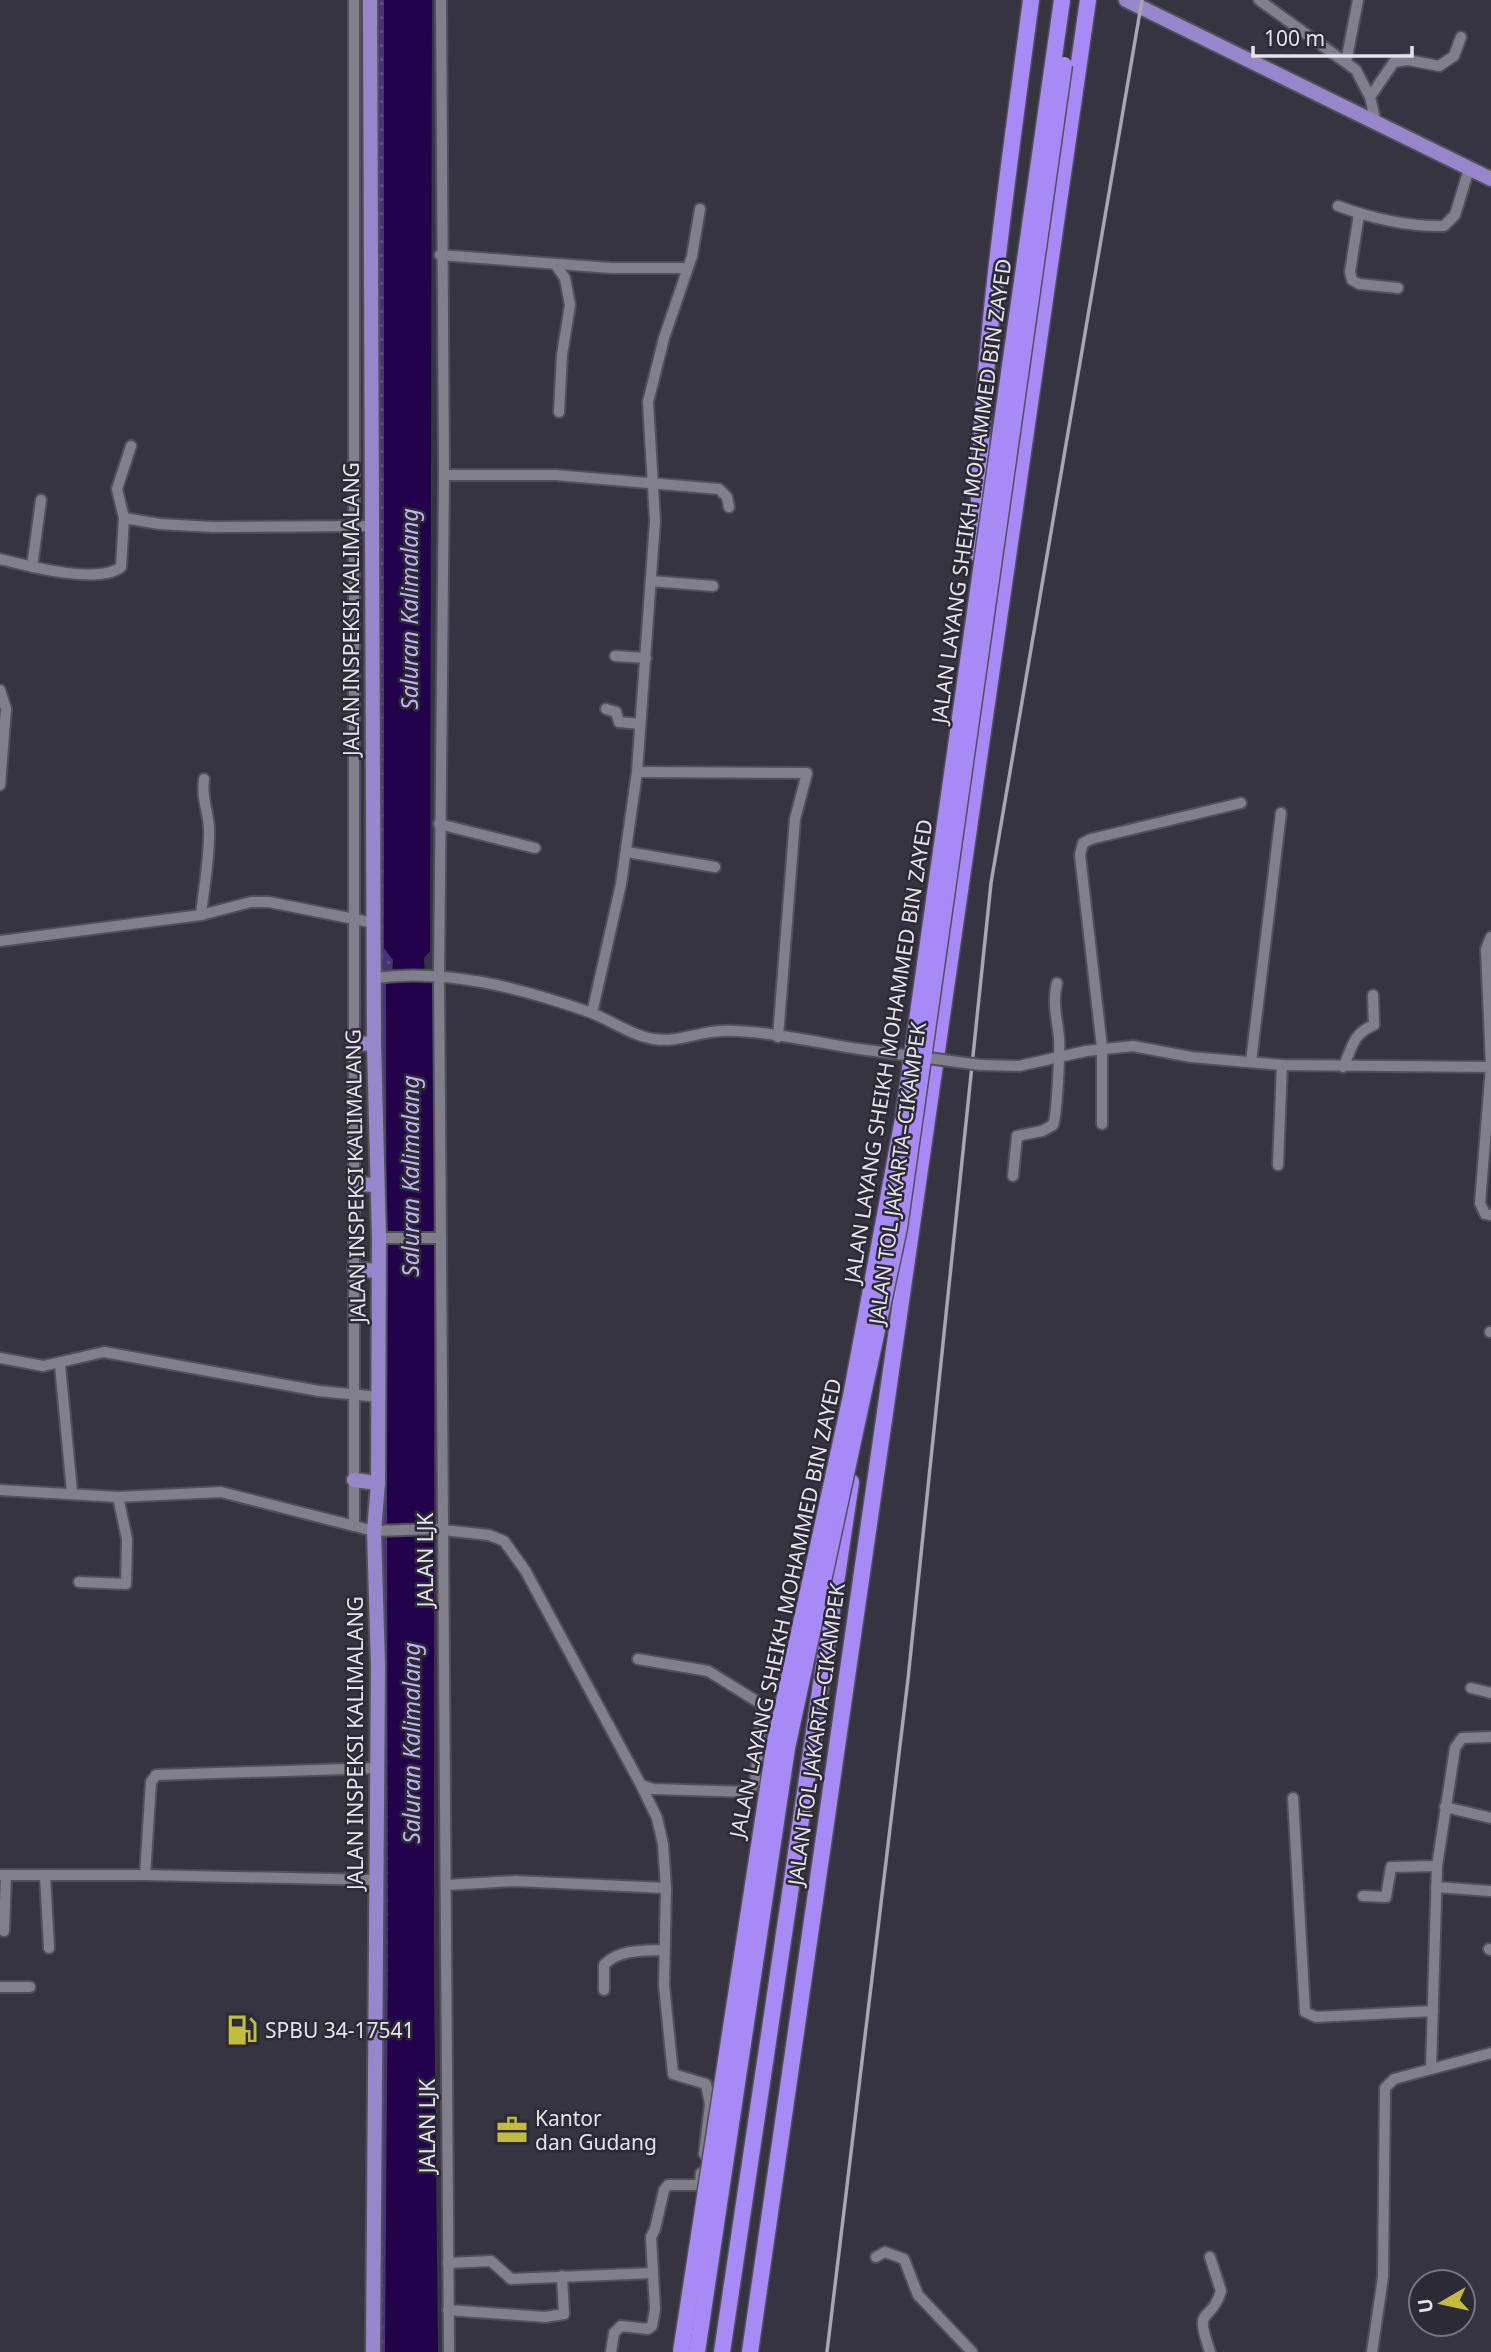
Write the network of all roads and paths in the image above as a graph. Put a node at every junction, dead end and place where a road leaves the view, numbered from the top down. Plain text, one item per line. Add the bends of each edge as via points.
1 (354, 0) edge
2 (370, 0) edge
3 (441, 0) edge
4 (1031, 0) edge
5 (1059, 0) edge
6 (1073, 0) edge
7 (1088, 0) edge
8 (1259, 0) edge
9 (1358, 0) edge
10 (1133, 3) edge
11 (1461, 37) dead end
12 (1346, 62) junction
13 (1370, 97) junction
14 (1376, 123) junction
15 (1469, 169) junction
16 (1491, 179) edge
17 (1338, 206) dead end
18 (700, 209) dead end
19 (1359, 214) junction
20 (440, 255) junction
21 (555, 264) junction
22 (685, 271) junction
23 (1398, 288) dead end
24 (559, 412) dead end
25 (131, 446) dead end
26 (444, 475) junction
27 (652, 482) junction
28 (41, 500) dead end
29 (729, 507) dead end
30 (124, 518) junction
31 (354, 526) junction
32 (372, 526) junction
33 (0, 559) edge
34 (32, 567) junction
35 (651, 581) junction
36 (978, 581) junction
37 (713, 586) dead end
38 (615, 656) dead end
39 (646, 658) junction
40 (0, 690) edge
41 (606, 709) dead end
42 (640, 724) junction
43 (636, 772) junction
44 (204, 779) dead end
45 (0, 785) edge
46 (1241, 803) dead end
47 (1281, 813) dead end
48 (439, 824) junction
49 (535, 848) dead end
50 (627, 852) junction
51 (715, 867) dead end
52 (201, 915) junction
53 (354, 919) junction
54 (374, 923) junction
55 (1491, 937) edge
56 (0, 942) edge
57 (434, 975) junction
58 (374, 978) junction
59 (1057, 984) dead end
60 (1373, 995) dead end
61 (592, 1013) junction
62 (778, 1037) junction
63 (354, 1043) junction
64 (374, 1044) junction
65 (1102, 1048) junction
66 (1057, 1058) junction
67 (1251, 1062) junction
68 (1282, 1065) junction
69 (1343, 1067) junction
70 (1491, 1067) edge
71 (1102, 1124) dead end
72 (1278, 1165) dead end
73 (1013, 1176) dead end
74 (355, 1184) junction
75 (376, 1185) junction
76 (1491, 1215) edge
77 (381, 1237) junction
78 (438, 1238) junction
79 (355, 1269) junction
80 (377, 1270) junction
81 (0, 1358) edge
82 (60, 1365) junction
83 (354, 1395) junction
84 (379, 1397) junction
85 (354, 1480) junction
86 (378, 1483) junction
87 (0, 1490) edge
88 (72, 1492) junction
89 (118, 1497) junction
90 (355, 1526) junction
91 (439, 1530) junction
92 (380, 1531) junction
93 (79, 1582) dead end
94 (638, 1659) dead end
95 (1471, 1688) dead end
96 (1491, 1693) edge
97 (1491, 1737) edge
98 (376, 1768) junction
99 (641, 1785) junction
100 (1293, 1798) dead end
101 (1446, 1807) junction
102 (1491, 1818) edge
103 (1437, 1866) junction
104 (3, 1875) edge
105 (46, 1875) junction
106 (145, 1875) junction
107 (376, 1880) junction
108 (446, 1885) junction
109 (1436, 1887) junction
110 (666, 1888) junction
111 (1490, 1891) edge
112 (1363, 1896) dead end
113 (4, 1931) dead end
114 (49, 1948) dead end
115 (664, 1950) junction
116 (0, 1987) edge
117 (30, 1987) dead end
118 (604, 1990) dead end
119 (1433, 2011) junction
120 (1491, 2053) edge
121 (1432, 2069) junction
122 (876, 2257) dead end
123 (1210, 2257) dead end
124 (448, 2263) junction
125 (653, 2273) junction
126 (562, 2276) junction
127 (448, 2310) junction
128 (373, 2352) edge
129 (449, 2352) edge
130 (611, 2352) edge
131 (681, 2352) edge
132 (697, 2352) edge
133 (722, 2352) edge
134 (750, 2352) edge
135 (972, 2352) edge
136 (1210, 2352) edge
137 (1372, 2352) edge

1 - 31 street, JALAN INSPEKSI KALIMALANG
2 - 32 main road, JALAN INSPEKSI KALIMALANG
3 - 20 street, JALAN LJK
4 - 36 highway via 978,461
5 - 36 highway, JALAN TOL JAKARTA–CIKAMPEK
5 - 131 highway, JALAN LAYANG SHEIKH MOHAMMED BIN ZAYED, bridge via 903,1119 851,1396 775,1742
6 - 132 highway, JALAN LAYANG SHEIKH MOHAMMED BIN ZAYED, bridge via 900,1228 787,1748
7 - 134 highway, JALAN TOL JAKARTA–CIKAMPEK
8 - 12 street
9 - 12 street
10 - 14 main road
11 - 13 street via 1454,56 1439,66 1394,62
12 - 13 street via 1363,80
13 - 14 street
14 - 15 main road
15 - 16 main road
15 - 19 street via 1455,215 1444,226
17 - 19 street
18 - 22 street
19 - 23 street via 1352,280
20 - 21 street
20 - 26 street, JALAN LJK
21 - 22 street
21 - 24 street via 565,278 570,305
22 - 27 street via 648,402
25 - 30 street via 117,489
26 - 27 street via 555,475
26 - 48 street, JALAN LJK
27 - 29 street via 719,489
27 - 35 street
28 - 34 street
30 - 31 street via 212,527
30 - 34 street via 119,570 91,575
31 - 32 street
31 - 53 street, JALAN INSPEKSI KALIMALANG
32 - 54 main road, JALAN INSPEKSI KALIMALANG
33 - 34 street
35 - 37 street
35 - 39 street
36 - 133 highway, JALAN TOL JAKARTA–CIKAMPEK via 901,1158
38 - 39 street
39 - 42 street
40 - 45 street via 6,709
41 - 42 street via 616,712 619,722
42 - 43 street
43 - 50 street
43 - 62 street via 807,773 795,819
44 - 52 street via 209,843
46 - 65 street via 1083,844 1080,855
47 - 67 street
48 - 49 street
48 - 57 street, JALAN LJK
50 - 51 street
50 - 61 street
52 - 53 street via 269,902
52 - 56 street
53 - 54 street
53 - 63 street, JALAN INSPEKSI KALIMALANG
54 - 58 main road, JALAN INSPEKSI KALIMALANG
55 - 70 street via 1486,949
57 - 58 street
57 - 61 street via 512,988
57 - 78 street, JALAN LJK
58 - 64 main road, JALAN INSPEKSI KALIMALANG
59 - 66 street via 1053,1000
60 - 69 street via 1374,1025 1352,1040
61 - 62 street via 654,1039 691,1038 722,1030
62 - 66 street, bridge via 1002,1067
63 - 64 main road
63 - 74 street, JALAN INSPEKSI KALIMALANG
64 - 75 main road, JALAN INSPEKSI KALIMALANG
65 - 66 street
65 - 67 street via 1133,1046
65 - 71 street
66 - 73 street via 1058,1112 1053,1125 1017,1136
67 - 68 street
68 - 69 street
68 - 72 street
69 - 70 street
70 - 76 street via 1480,1203 1485,1214
74 - 75 main road
74 - 79 street, JALAN INSPEKSI KALIMALANG
75 - 77 main road, JALAN INSPEKSI KALIMALANG
77 - 78 street
77 - 80 main road, JALAN INSPEKSI KALIMALANG
78 - 91 street, JALAN LJK
79 - 80 main road
79 - 83 street, JALAN INSPEKSI KALIMALANG
80 - 84 main road, JALAN INSPEKSI KALIMALANG
81 - 82 street
82 - 83 street via 104,1352
82 - 88 street
83 - 84 street
83 - 85 street, JALAN INSPEKSI KALIMALANG
84 - 86 main road, JALAN INSPEKSI KALIMALANG
85 - 86 main road
85 - 90 street, JALAN INSPEKSI KALIMALANG
86 - 92 main road, JALAN INSPEKSI KALIMALANG
87 - 88 street
88 - 89 street
89 - 90 street via 221,1492
89 - 93 street via 127,1539 126,1584
90 - 92 street
91 - 92 street
91 - 99 street via 504,1541
91 - 108 street, JALAN LJK
92 - 98 main road, JALAN INSPEKSI KALIMALANG
94 - 99 street via 708,1671 763,1705 755,1782 749,1792
95 - 96 street
97 - 101 street via 1458,1741
98 - 106 street via 156,1775 151,1782
98 - 107 main road, JALAN INSPEKSI KALIMALANG
99 - 110 street via 657,1818
100 - 119 street via 1304,2012 1316,2017
101 - 102 street
101 - 103 street
103 - 109 street
103 - 112 street via 1391,1867 1386,1897
104 - 105 street
104 - 113 street
105 - 106 street
105 - 114 street
106 - 107 street
107 - 128 main road, JALAN INSPEKSI KALIMALANG
108 - 110 street via 515,1881
108 - 124 street, JALAN LJK
109 - 111 street
109 - 119 street
110 - 115 street
115 - 118 street via 633,1951 608,1961
115 - 125 street via 673,2074 706,2084 710,2105 700,2185 668,2185 664,2190 651,2237
116 - 117 street
119 - 121 street
120 - 121 street
121 - 137 street via 1394,2079 1385,2088 1383,2277
122 - 135 street via 885,2252 904,2259 918,2295
123 - 136 street via 1221,2291 1202,2318
124 - 126 street via 491,2261 511,2279
124 - 127 street, JALAN LJK
125 - 126 street
125 - 130 street via 652,2326 621,2326 614,2333
126 - 127 street via 564,2314
127 - 129 street, JALAN LJK

